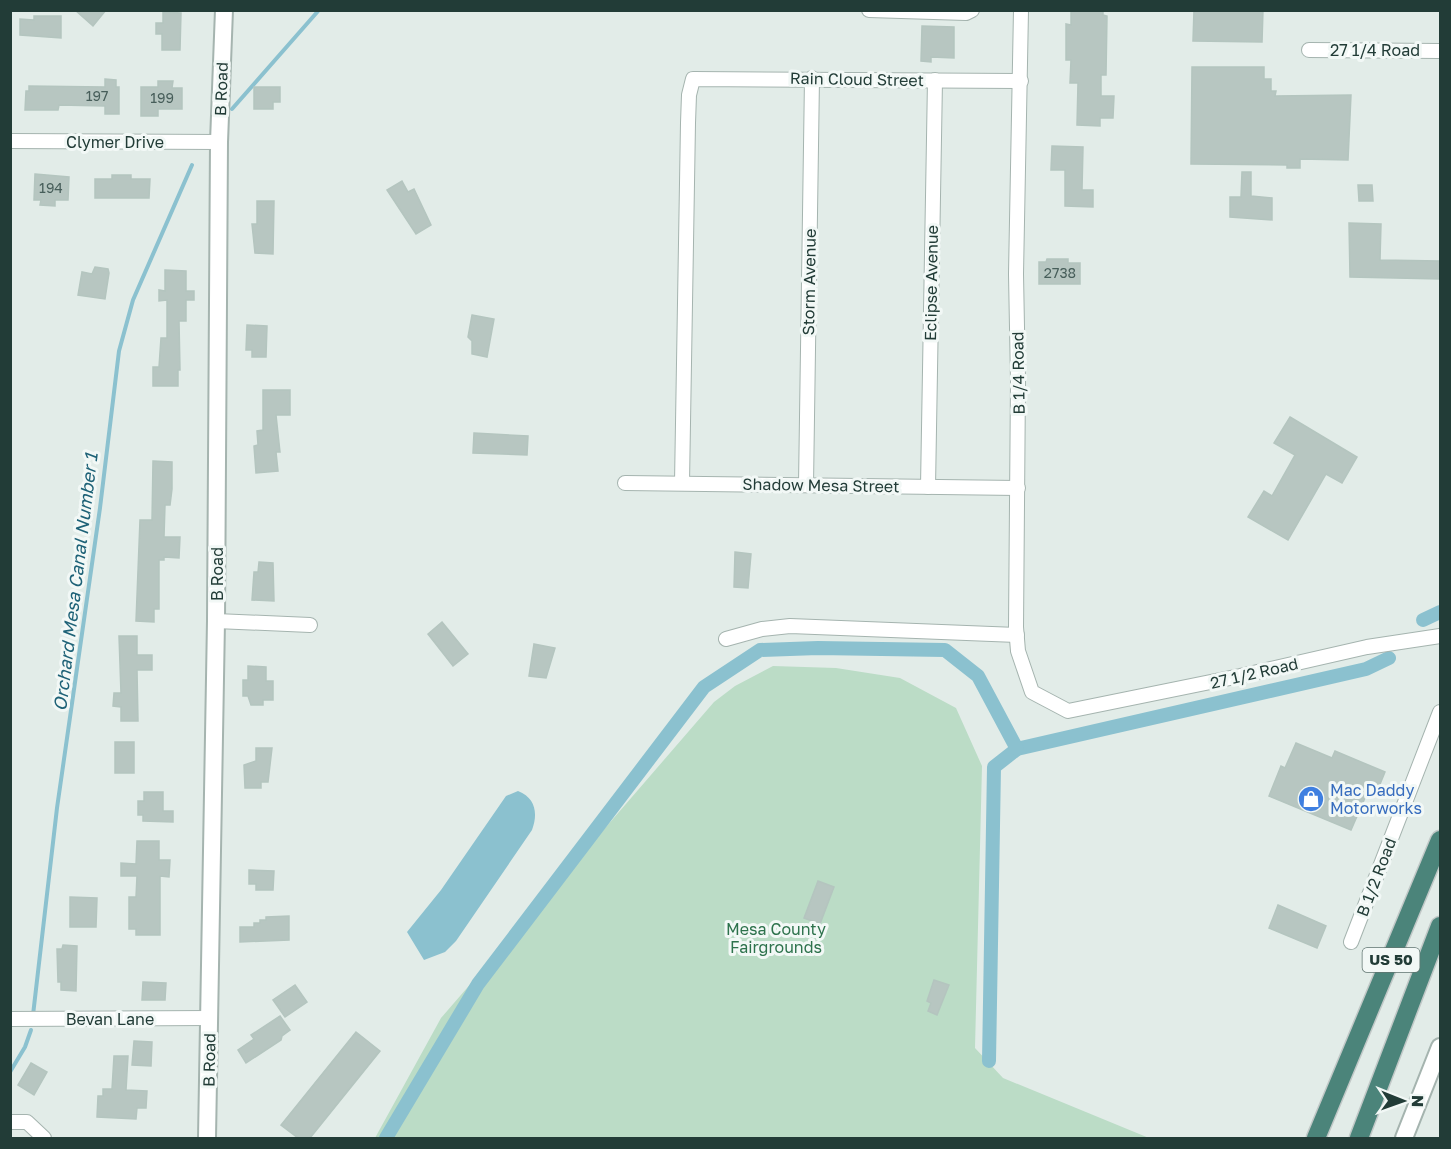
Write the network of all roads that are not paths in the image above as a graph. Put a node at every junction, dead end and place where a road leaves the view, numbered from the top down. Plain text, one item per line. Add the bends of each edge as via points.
1 (224, 10) edge
2 (868, 10) edge
3 (972, 10) edge
4 (1019, 11) edge
5 (1308, 50) dead end
6 (1440, 51) edge
7 (812, 78) junction
8 (934, 80) junction
9 (1021, 81) junction
10 (10, 141) edge
11 (219, 142) junction
12 (625, 483) dead end
13 (682, 483) junction
14 (806, 485) junction
15 (928, 486) junction
16 (1018, 488) junction
17 (216, 621) junction
18 (310, 625) dead end
19 (1017, 635) junction
20 (1440, 636) edge
21 (726, 639) dead end
22 (1068, 711) joint
23 (1440, 712) edge
24 (1440, 840) edge
25 (1440, 926) edge
26 (1351, 942) dead end
27 (210, 1018) junction
28 (10, 1019) edge
29 (1440, 1047) edge
30 (10, 1122) edge
31 (1361, 1134) edge
32 (44, 1138) edge
33 (207, 1138) edge
34 (1315, 1138) edge
35 (1404, 1138) edge

1 - 11 street, B Road
2 - 3 street
4 - 9 street, B 1/4 Road
5 - 6 street, 27 1/4 Road
7 - 8 street, Rain Cloud Street
7 - 13 street, Rain Cloud Street via 693,79 688,123
7 - 14 street, Storm Avenue
8 - 9 street, Rain Cloud Street
8 - 15 street, Eclipse Avenue
9 - 16 street, B 1/4 Road via 1016,274
10 - 11 street, Clymer Drive
11 - 17 street, B Road
12 - 13 street, Shadow Mesa Street
13 - 14 street, Shadow Mesa Street
14 - 15 street, Shadow Mesa Street
15 - 16 street, Shadow Mesa Street
16 - 19 street, B 1/4 Road
17 - 18 street
17 - 27 street, B Road
19 - 21 street via 789,626
19 - 22 street, B 1/4 Road via 1018,651 1032,692
20 - 22 street, 27 1/2 Road via 1366,647
23 - 26 street, B 1/2 Road
24 - 34 highway, US 50
25 - 31 highway, US 50
27 - 28 street, Bevan Lane
27 - 33 street, B Road
29 - 35 street
30 - 32 street via 27,1122

